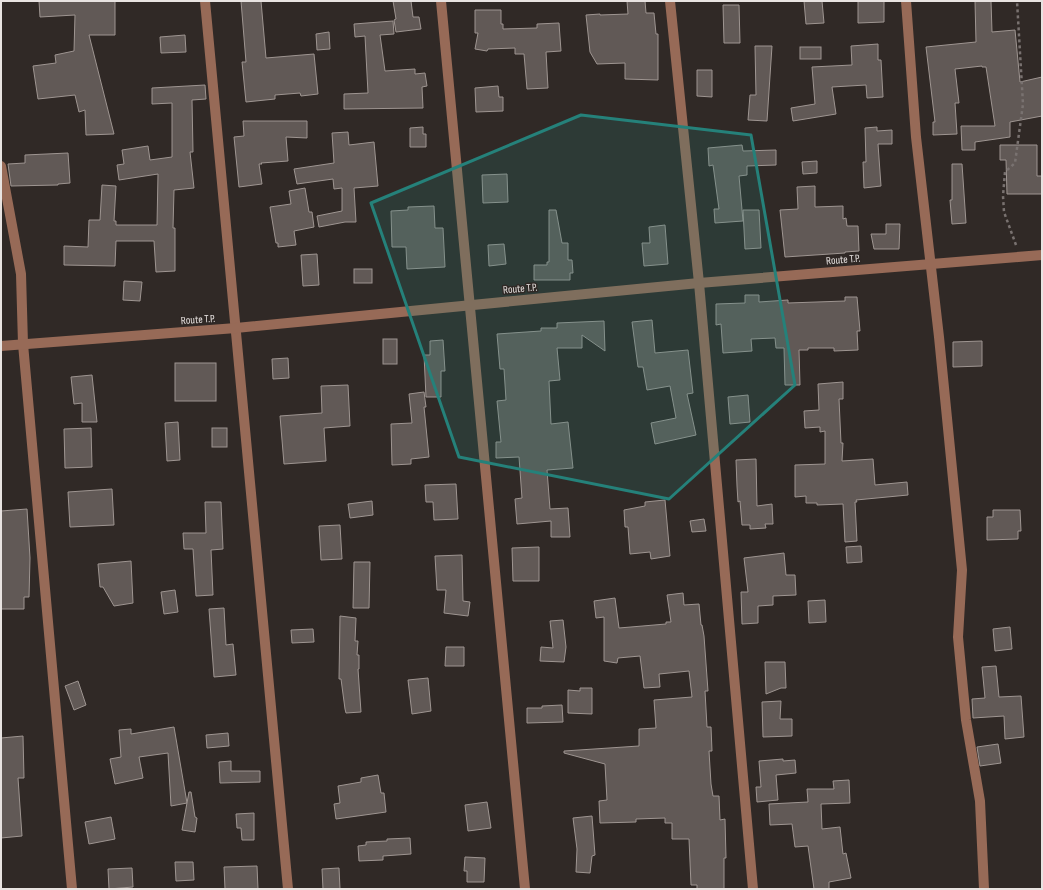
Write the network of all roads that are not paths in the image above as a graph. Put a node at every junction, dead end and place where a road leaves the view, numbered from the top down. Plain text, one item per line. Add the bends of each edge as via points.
1 (205, 1) edge
2 (441, 1) edge
3 (670, 1) edge
4 (906, 1) edge
5 (1, 166) edge
6 (1042, 254) edge
7 (930, 264) junction
8 (699, 283) junction
9 (470, 305) junction
10 (236, 328) junction
11 (23, 344) junction
12 (1, 346) edge
13 (72, 889) edge
14 (288, 889) edge
15 (525, 889) edge
16 (753, 889) edge
17 (984, 889) edge

1 - 10 street
2 - 9 street
3 - 8 street
4 - 7 street via 916,137
5 - 11 street via 21,274
6 - 7 street, Route T.P.
7 - 8 street, Route T.P.
7 - 17 street via 962,570 958,637 966,720 980,802
8 - 9 street, Route T.P.
8 - 16 street
9 - 10 street, Route T.P.
9 - 15 street
10 - 11 street, Route T.P.
10 - 14 street
11 - 12 street, Route T.P.
11 - 13 street

